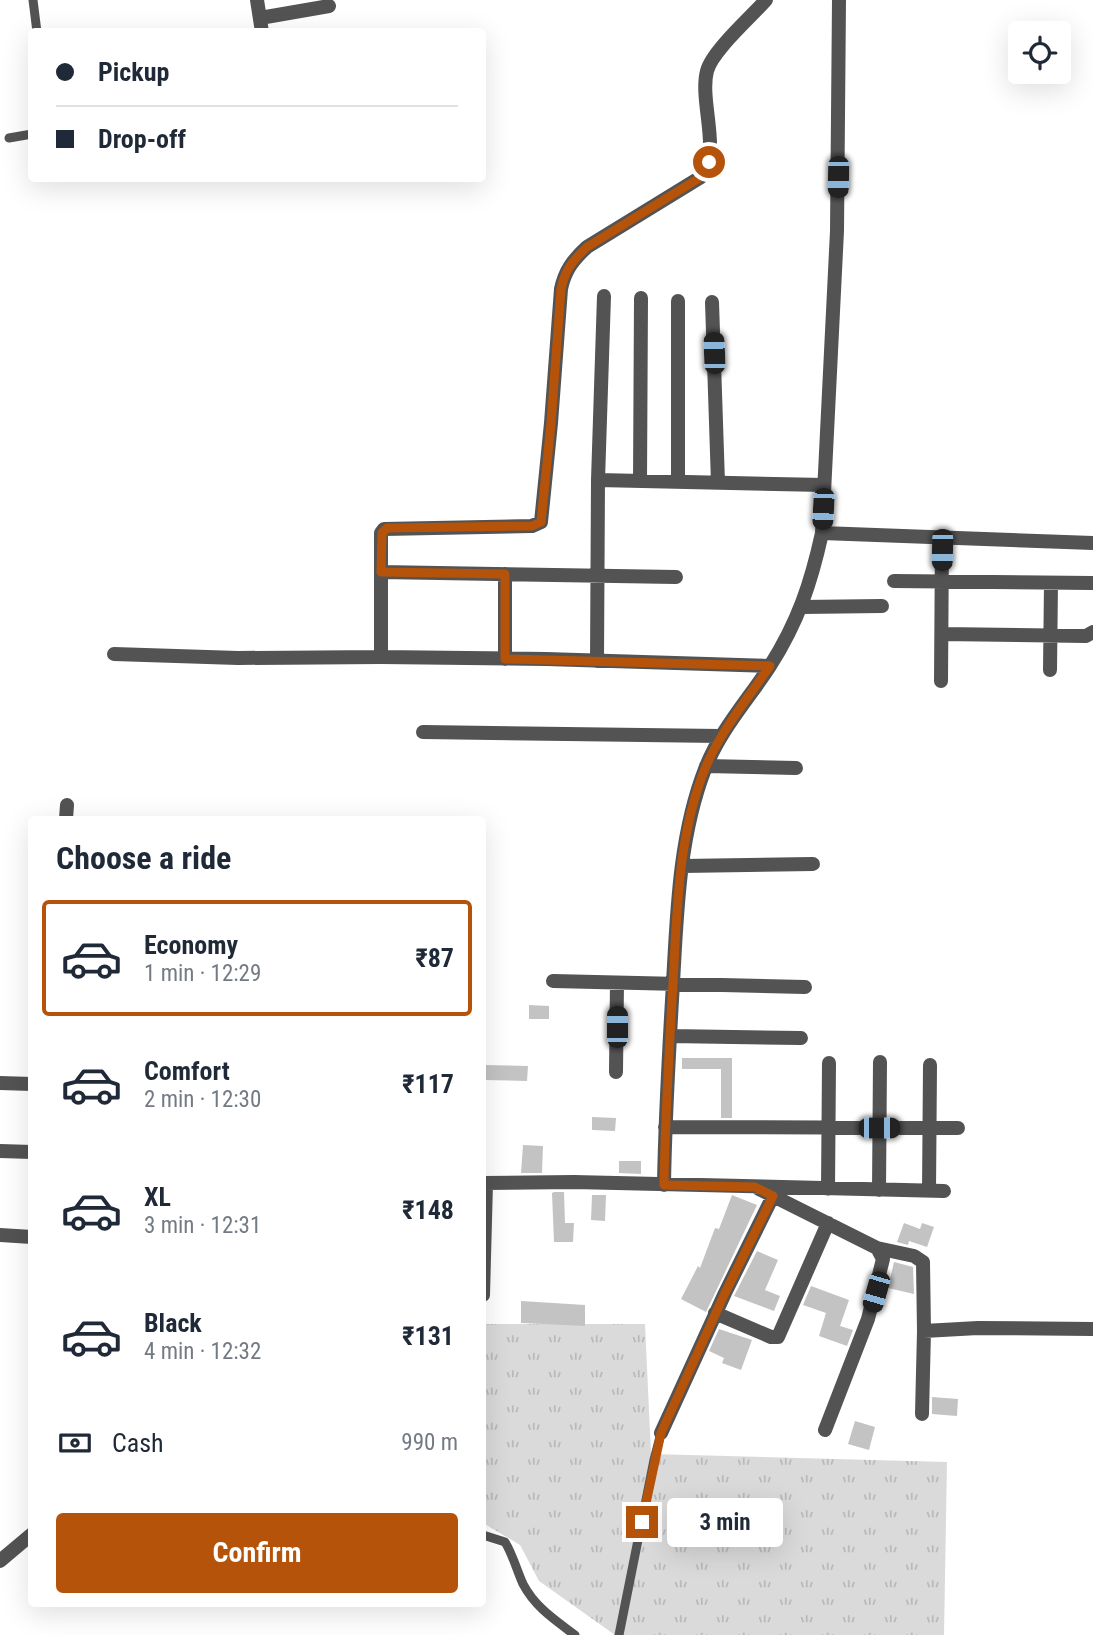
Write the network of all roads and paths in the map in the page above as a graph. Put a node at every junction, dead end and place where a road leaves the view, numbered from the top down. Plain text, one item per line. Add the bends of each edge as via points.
1 (33, 0) edge
2 (257, 0) edge
3 (766, 0) edge
4 (839, 0) edge
5 (329, 6) dead end
6 (261, 25) edge
7 (36, 28) edge
8 (28, 135) edge
9 (9, 138) dead end
10 (604, 296) dead end
11 (641, 298) dead end
12 (678, 300) dead end
13 (712, 302) dead end
14 (598, 480) junction
15 (640, 481) junction
16 (678, 482) junction
17 (718, 483) junction
18 (824, 485) junction
19 (822, 533) junction
20 (942, 536) junction
21 (1093, 543) edge
22 (381, 572) junction
23 (505, 574) junction
24 (598, 576) junction
25 (676, 577) dead end
26 (894, 581) dead end
27 (941, 582) junction
28 (1051, 583) junction
29 (1093, 583) edge
30 (882, 606) dead end
31 (803, 607) junction
32 (1093, 632) edge
33 (942, 634) junction
34 (1051, 636) junction
35 (114, 654) dead end
36 (381, 657) junction
37 (505, 659) junction
38 (597, 661) junction
39 (770, 666) junction
40 (1050, 670) dead end
41 (941, 681) dead end
42 (424, 732) dead end
43 (720, 736) junction
44 (706, 766) junction
45 (796, 768) dead end
46 (813, 864) dead end
47 (682, 866) junction
48 (553, 981) dead end
49 (617, 983) junction
50 (673, 984) junction
51 (805, 987) dead end
52 (670, 1036) junction
53 (801, 1038) dead end
54 (880, 1062) dead end
55 (829, 1063) dead end
56 (930, 1065) dead end
57 (616, 1072) dead end
58 (0, 1083) edge
59 (28, 1084) edge
60 (664, 1126) junction
61 (828, 1128) junction
62 (879, 1128) junction
63 (929, 1128) junction
64 (958, 1128) dead end
65 (0, 1151) edge
66 (28, 1152) edge
67 (486, 1182) edge
68 (664, 1185) junction
69 (755, 1187) junction
70 (828, 1188) junction
71 (879, 1190) junction
72 (929, 1191) junction
73 (944, 1191) dead end
74 (773, 1196) junction
75 (828, 1223) junction
76 (0, 1235) edge
77 (28, 1237) edge
78 (877, 1248) junction
79 (715, 1313) junction
80 (1093, 1329) edge
81 (925, 1332) junction
82 (922, 1414) dead end
83 (825, 1430) dead end
84 (661, 1433) joint
85 (486, 1536) edge
86 (28, 1537) edge
87 (0, 1561) edge
88 (575, 1635) edge
89 (619, 1635) edge

1 - 7 lane
2 - 6 street
3 - 22 street via 708,68 709,152 701,177 587,247 565,273 541,522 532,526 384,529
4 - 18 street via 837,231
5 - 6 street
8 - 9 lane
10 - 14 street
11 - 15 street
12 - 16 street
13 - 17 street
14 - 15 street
14 - 24 street
15 - 16 street
16 - 17 street
17 - 18 street
18 - 19 street
19 - 20 street
19 - 31 street
20 - 21 street
20 - 27 street
22 - 23 street
22 - 36 street
23 - 24 street
23 - 37 street
24 - 25 street
24 - 38 street
26 - 27 street
27 - 28 street
27 - 33 street
28 - 29 street
28 - 34 street
30 - 31 street
31 - 39 street
32 - 34 street
33 - 34 street
33 - 41 street
34 - 40 street
35 - 36 street
36 - 37 street
37 - 38 street
38 - 39 street
39 - 43 street
42 - 43 street
43 - 44 street
44 - 45 street
44 - 47 street
46 - 47 street
47 - 50 street
48 - 49 street
49 - 50 street
49 - 57 street
50 - 51 street
50 - 52 street
52 - 53 street
52 - 60 street
54 - 62 street
55 - 61 street
56 - 63 street
58 - 59 street
60 - 61 street
60 - 68 street
61 - 62 street
61 - 70 street
62 - 63 street
62 - 71 street
63 - 64 street
63 - 72 street
65 - 66 street
67 - 68 street
68 - 69 street
69 - 70 street
69 - 74 street
70 - 71 street
71 - 72 street
72 - 73 street
74 - 75 street
74 - 79 street
75 - 78 street
75 - 79 street via 778,1338
76 - 77 street
78 - 81 street via 923,1262
78 - 83 street via 883,1266 868,1319
79 - 84 street
80 - 81 street
81 - 82 street
84 - 89 lane
85 - 88 lane via 505,1542 533,1599
86 - 87 street

